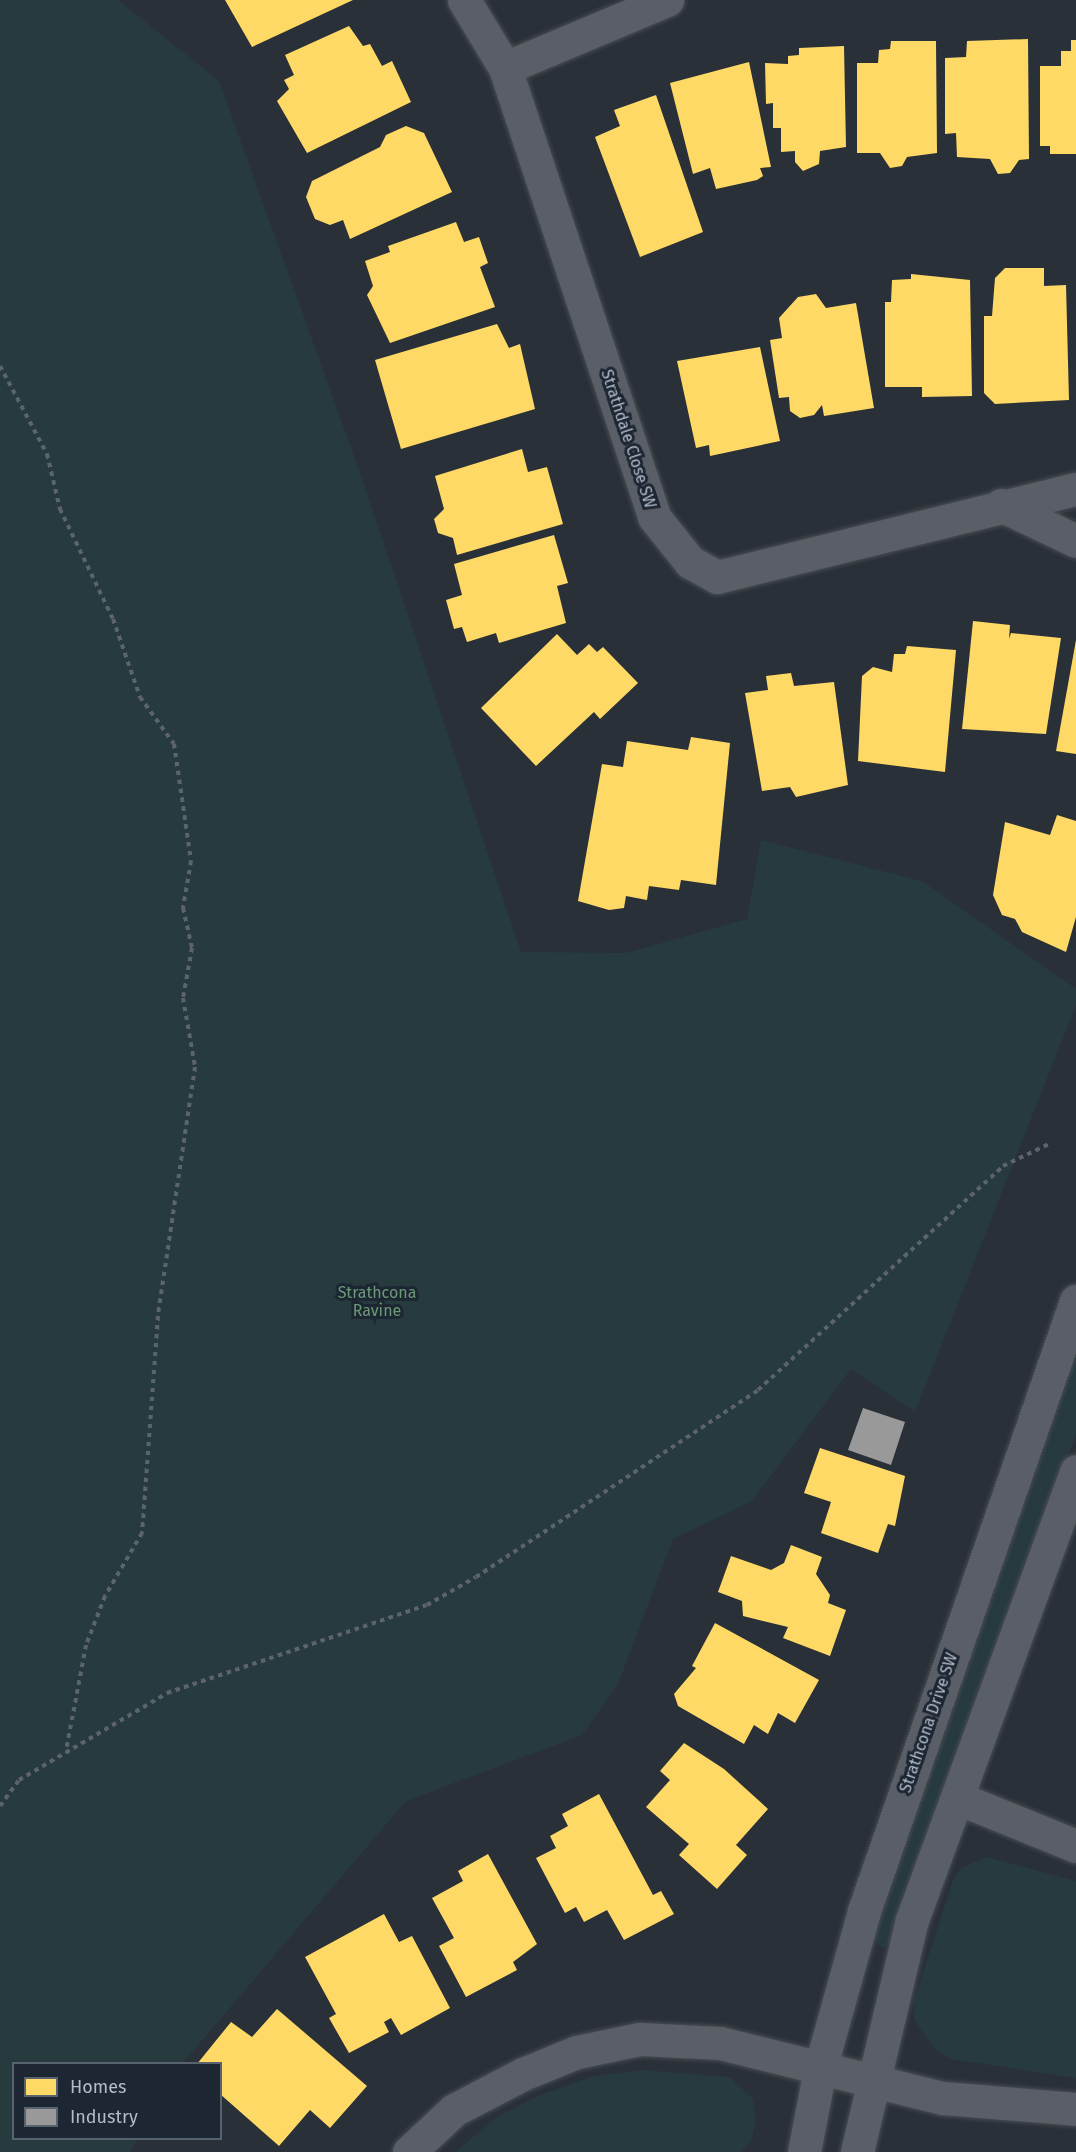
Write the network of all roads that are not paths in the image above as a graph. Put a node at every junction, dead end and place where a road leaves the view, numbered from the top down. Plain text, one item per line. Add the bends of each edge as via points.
1 (464, 0) edge
2 (667, 0) edge
3 (505, 68) junction
4 (1076, 489) edge
5 (1001, 505) junction
6 (1076, 541) edge
7 (1076, 1301) edge
8 (1076, 1471) edge
9 (960, 1798) junction
10 (1076, 1846) edge
11 (820, 2069) junction
12 (870, 2082) junction
13 (1076, 2109) edge
14 (409, 2152) edge
15 (804, 2152) edge
16 (857, 2152) edge

1 - 3 street, Strathdale Close SW
2 - 3 street
3 - 5 street, Strathdale Close SW via 654,517 690,562 717,577
4 - 5 street, Strathdale Close SW
5 - 6 street
7 - 11 street, Strathcona Drive SW via 864,1911
8 - 9 street
9 - 10 street
9 - 12 street via 912,1920
11 - 12 street
11 - 14 street via 720,2043 640,2039 578,2052 523,2074 454,2110
11 - 15 street, Strathcona Drive SW
12 - 13 street via 943,2098
12 - 16 street

